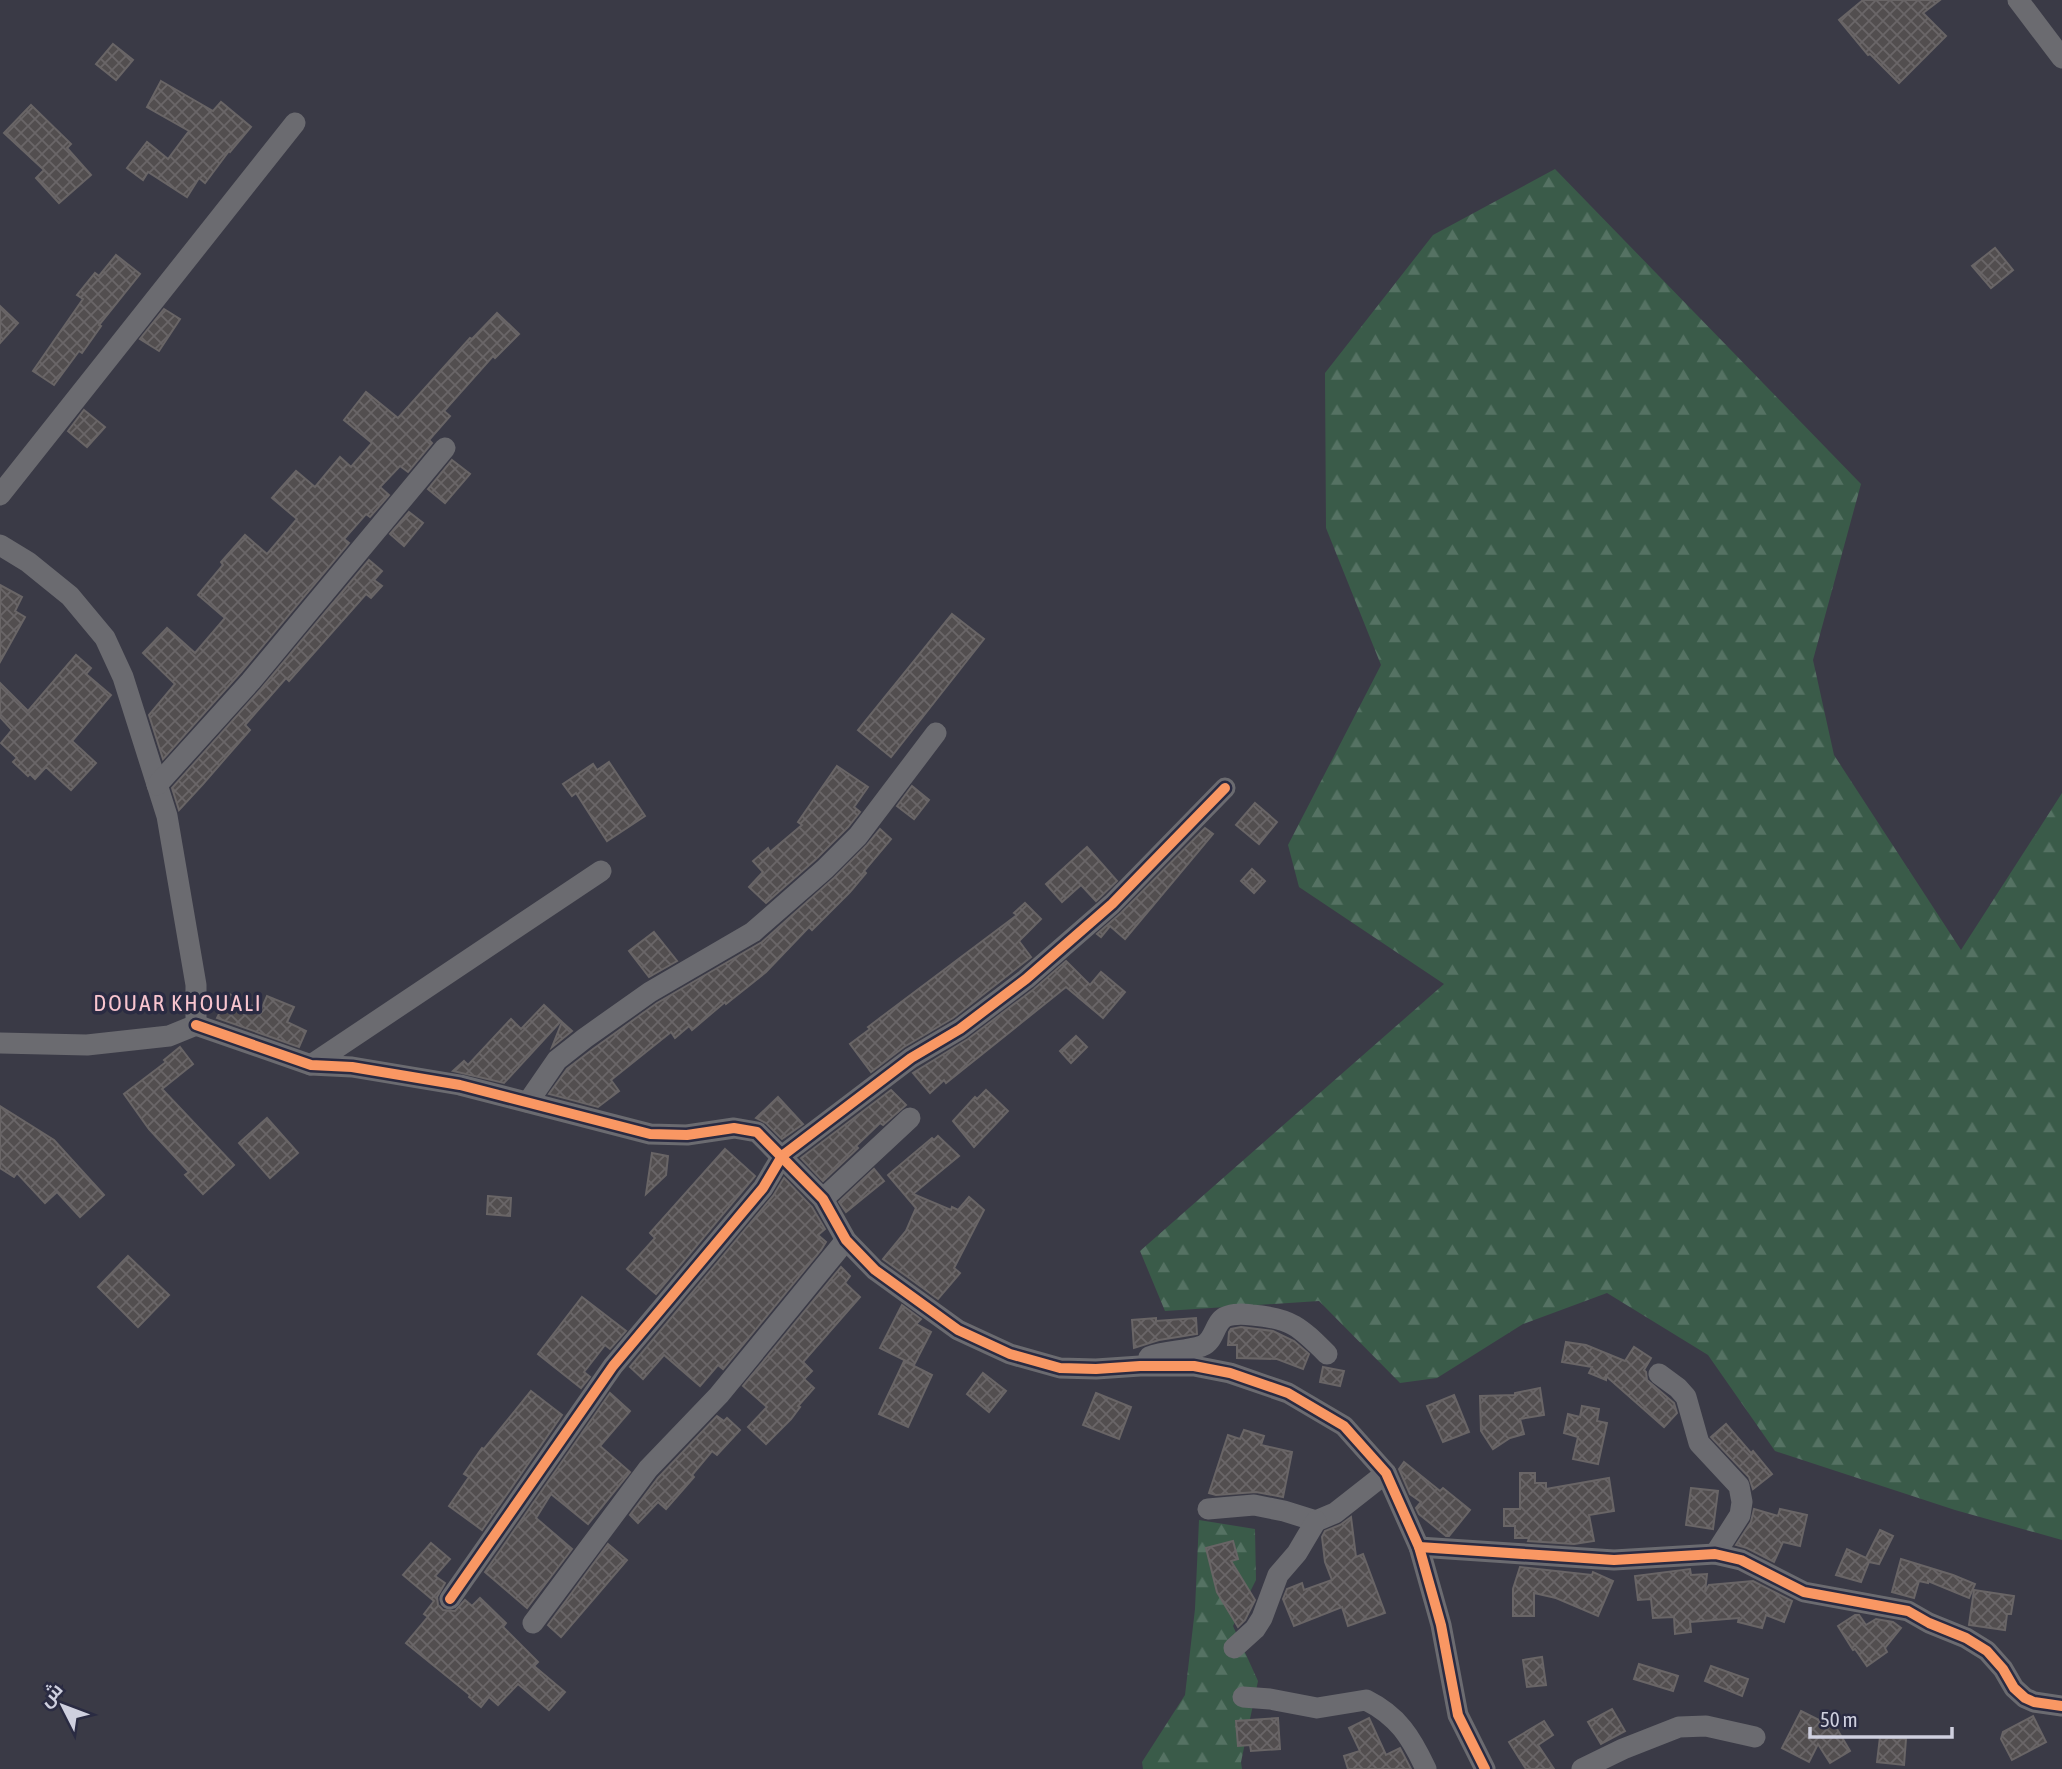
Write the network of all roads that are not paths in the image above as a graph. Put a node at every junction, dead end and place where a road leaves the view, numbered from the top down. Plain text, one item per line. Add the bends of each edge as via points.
1 (2018, 0) edge
2 (2062, 58) edge
3 (295, 123) dead end
4 (445, 448) dead end
5 (0, 495) edge
6 (0, 544) edge
7 (936, 733) dead end
8 (157, 785) junction
9 (1225, 788) dead end
10 (601, 871) dead end
11 (196, 1025) junction
12 (0, 1043) edge
13 (311, 1065) junction
14 (528, 1102) junction
15 (910, 1118) dead end
16 (782, 1156) junction
17 (823, 1199) junction
18 (846, 1240) junction
19 (1327, 1354) dead end
20 (1140, 1366) junction
21 (1659, 1374) dead end
22 (1386, 1473) junction
23 (1208, 1509) dead end
24 (1316, 1521) junction
25 (1419, 1547) junction
26 (1715, 1554) junction
27 (450, 1599) dead end
28 (533, 1623) dead end
29 (1234, 1648) dead end
30 (1243, 1698) dead end
31 (2062, 1706) edge
32 (1755, 1737) dead end
33 (1426, 1769) edge
34 (1485, 1769) edge
35 (1582, 1769) edge

1 - 2 street
3 - 5 street
4 - 8 street via 251,681
6 - 8 street via 70,596 105,638 123,677
7 - 14 street via 858,836 825,869 752,932 650,992 585,1038 557,1060
8 - 11 street via 167,816 194,972
9 - 16 street via 1112,904 1026,979 960,1029 911,1058
10 - 13 street
11 - 12 street via 169,1036 87,1045
11 - 13 street
13 - 14 street via 460,1085
14 - 16 street via 650,1134 687,1135 734,1128 757,1132
15 - 17 street
16 - 17 street
16 - 27 street via 763,1188 613,1366
17 - 18 street
18 - 20 street via 875,1270 958,1330 1010,1354 1059,1367
18 - 28 street via 719,1395 648,1469
19 - 20 street via 1303,1330 1276,1317 1237,1314 1224,1318 1209,1342 1155,1355
20 - 22 street via 1194,1366 1288,1393 1344,1426
21 - 26 street via 1686,1397 1699,1443 1739,1486 1740,1515
22 - 24 street via 1335,1513
22 - 25 street
23 - 24 street via 1254,1505
24 - 29 street via 1278,1575 1255,1629
25 - 26 street via 1614,1560
25 - 34 street via 1441,1625 1458,1715
26 - 31 street via 1741,1560 1804,1592 1908,1611 1987,1651 2025,1698
30 - 33 street via 1317,1708 1366,1700 1391,1715
32 - 35 street via 1706,1727 1679,1727

